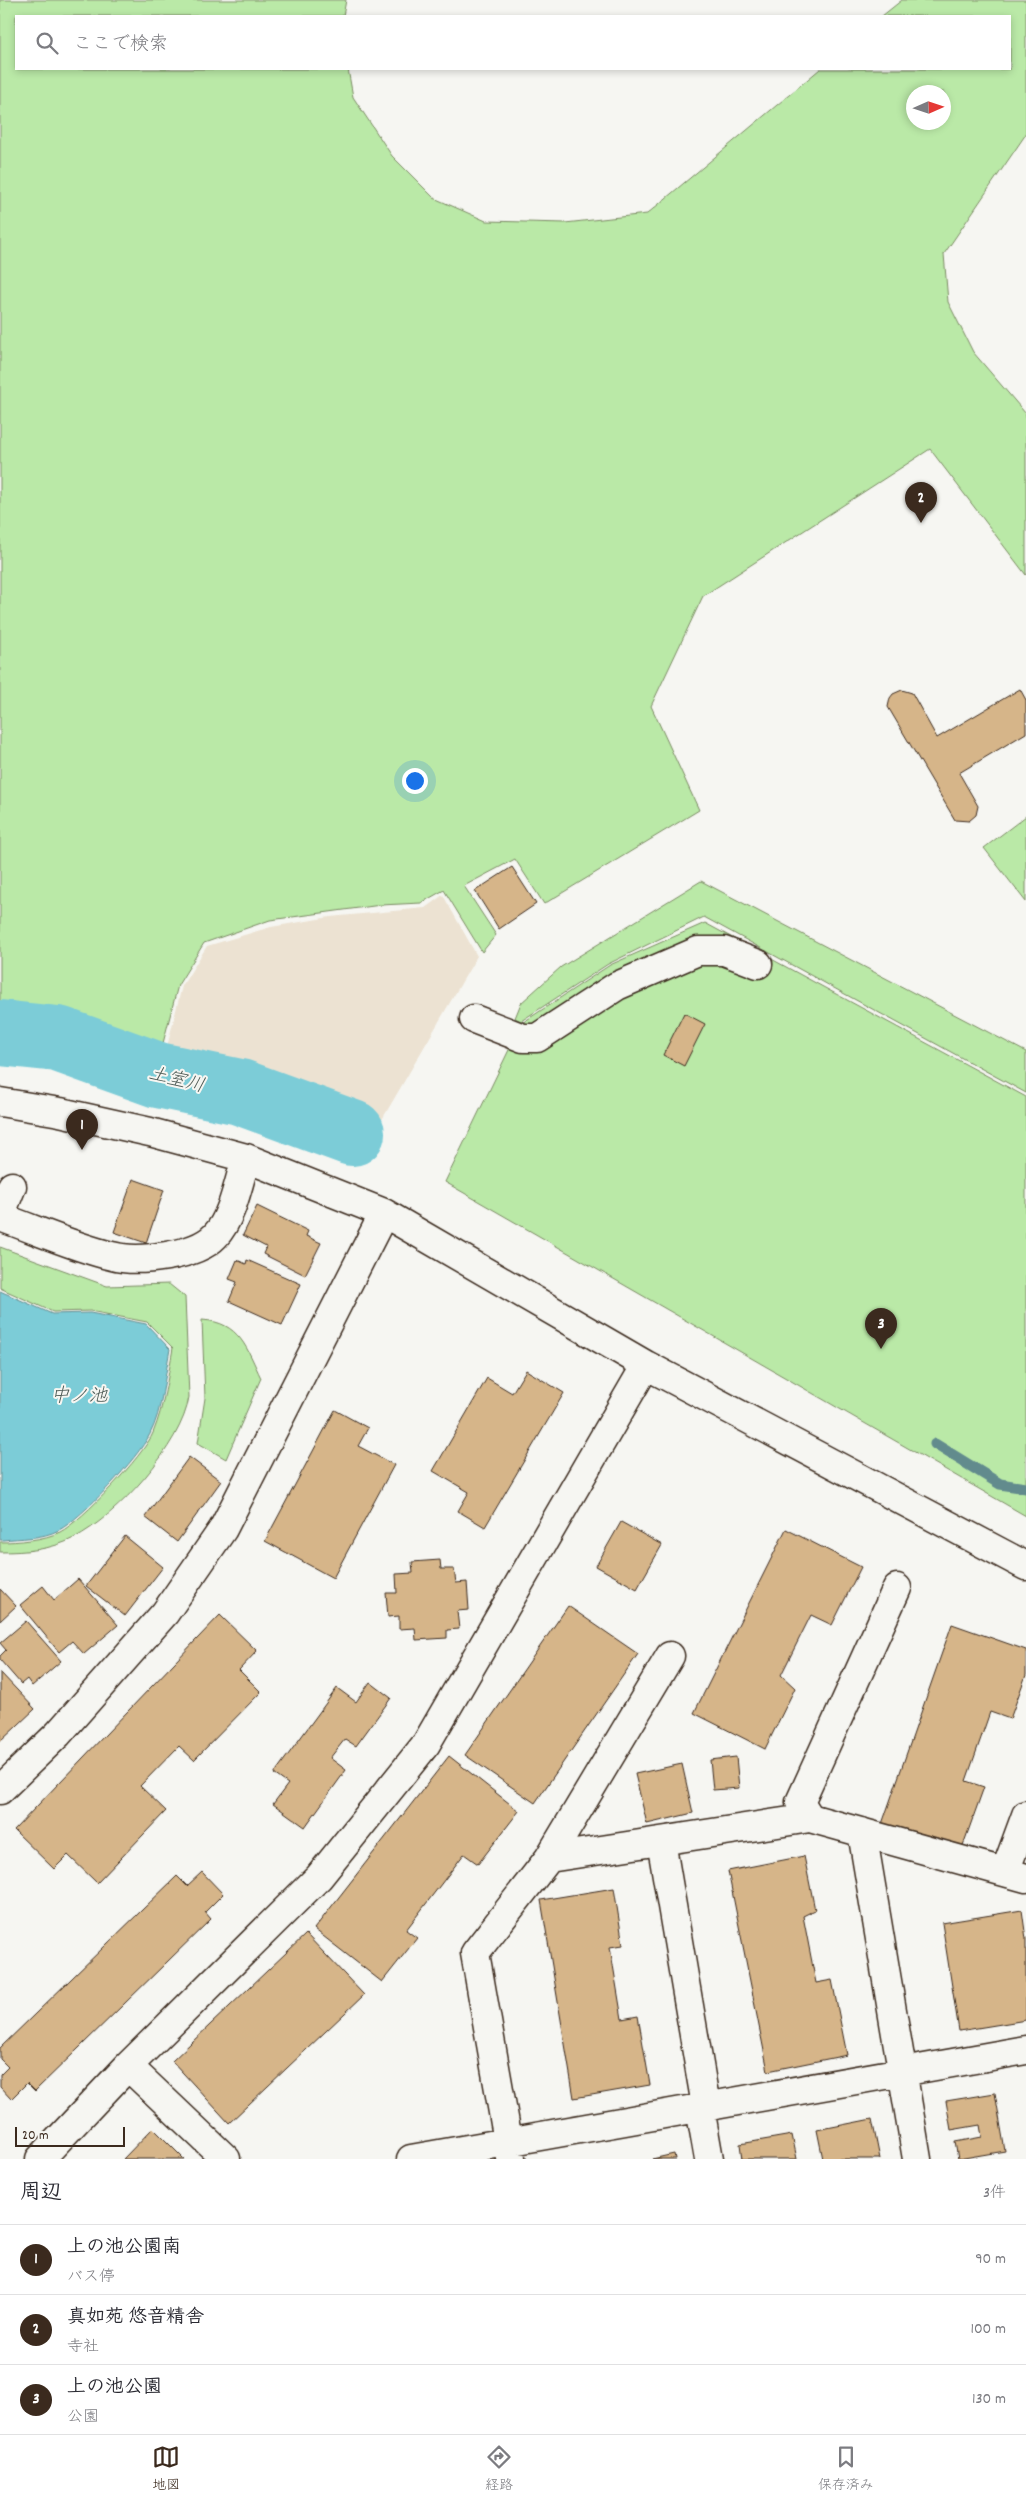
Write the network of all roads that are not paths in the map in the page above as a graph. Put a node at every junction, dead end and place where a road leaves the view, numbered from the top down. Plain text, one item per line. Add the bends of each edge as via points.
1 (758, 964) dead end
2 (474, 1019) dead end
3 (0, 1102) edge
4 (246, 1158) junction
5 (12, 1186) dead end
6 (384, 1213) junction
7 (0, 1216) edge
8 (646, 1364) junction
9 (1026, 1566) edge
10 (897, 1588) dead end
11 (670, 1656) dead end
12 (1, 1787) edge
13 (1026, 1815) edge
14 (810, 1818) junction
15 (862, 1832) junction
16 (661, 1841) junction
17 (549, 1858) junction
18 (1016, 1875) edge
19 (1026, 2050) edge
20 (128, 2066) junction
21 (902, 2072) junction
22 (703, 2107) junction
23 (509, 2150) edge
24 (40, 2159) edge
25 (226, 2159) edge
26 (411, 2159) edge
27 (709, 2159) edge
28 (917, 2159) edge

1 - 2 street via 724,951 698,951 617,986 537,1038 523,1038
3 - 4 street via 150,1132
4 - 6 street
4 - 7 street via 229,1212 215,1236 169,1256 113,1257
5 - 7 street
6 - 8 street
6 - 12 street via 223,1530 165,1613 58,1734
8 - 9 street
8 - 20 street via 426,1744 319,1877
10 - 14 street via 800,1802
11 - 17 street
13 - 18 street
14 - 15 street
14 - 16 street
15 - 18 street
15 - 21 street
16 - 17 street
16 - 22 street
17 - 23 street via 475,1953
19 - 21 street
20 - 24 street
20 - 25 street
21 - 22 street
21 - 28 street
22 - 23 street
22 - 27 street
23 - 26 street

